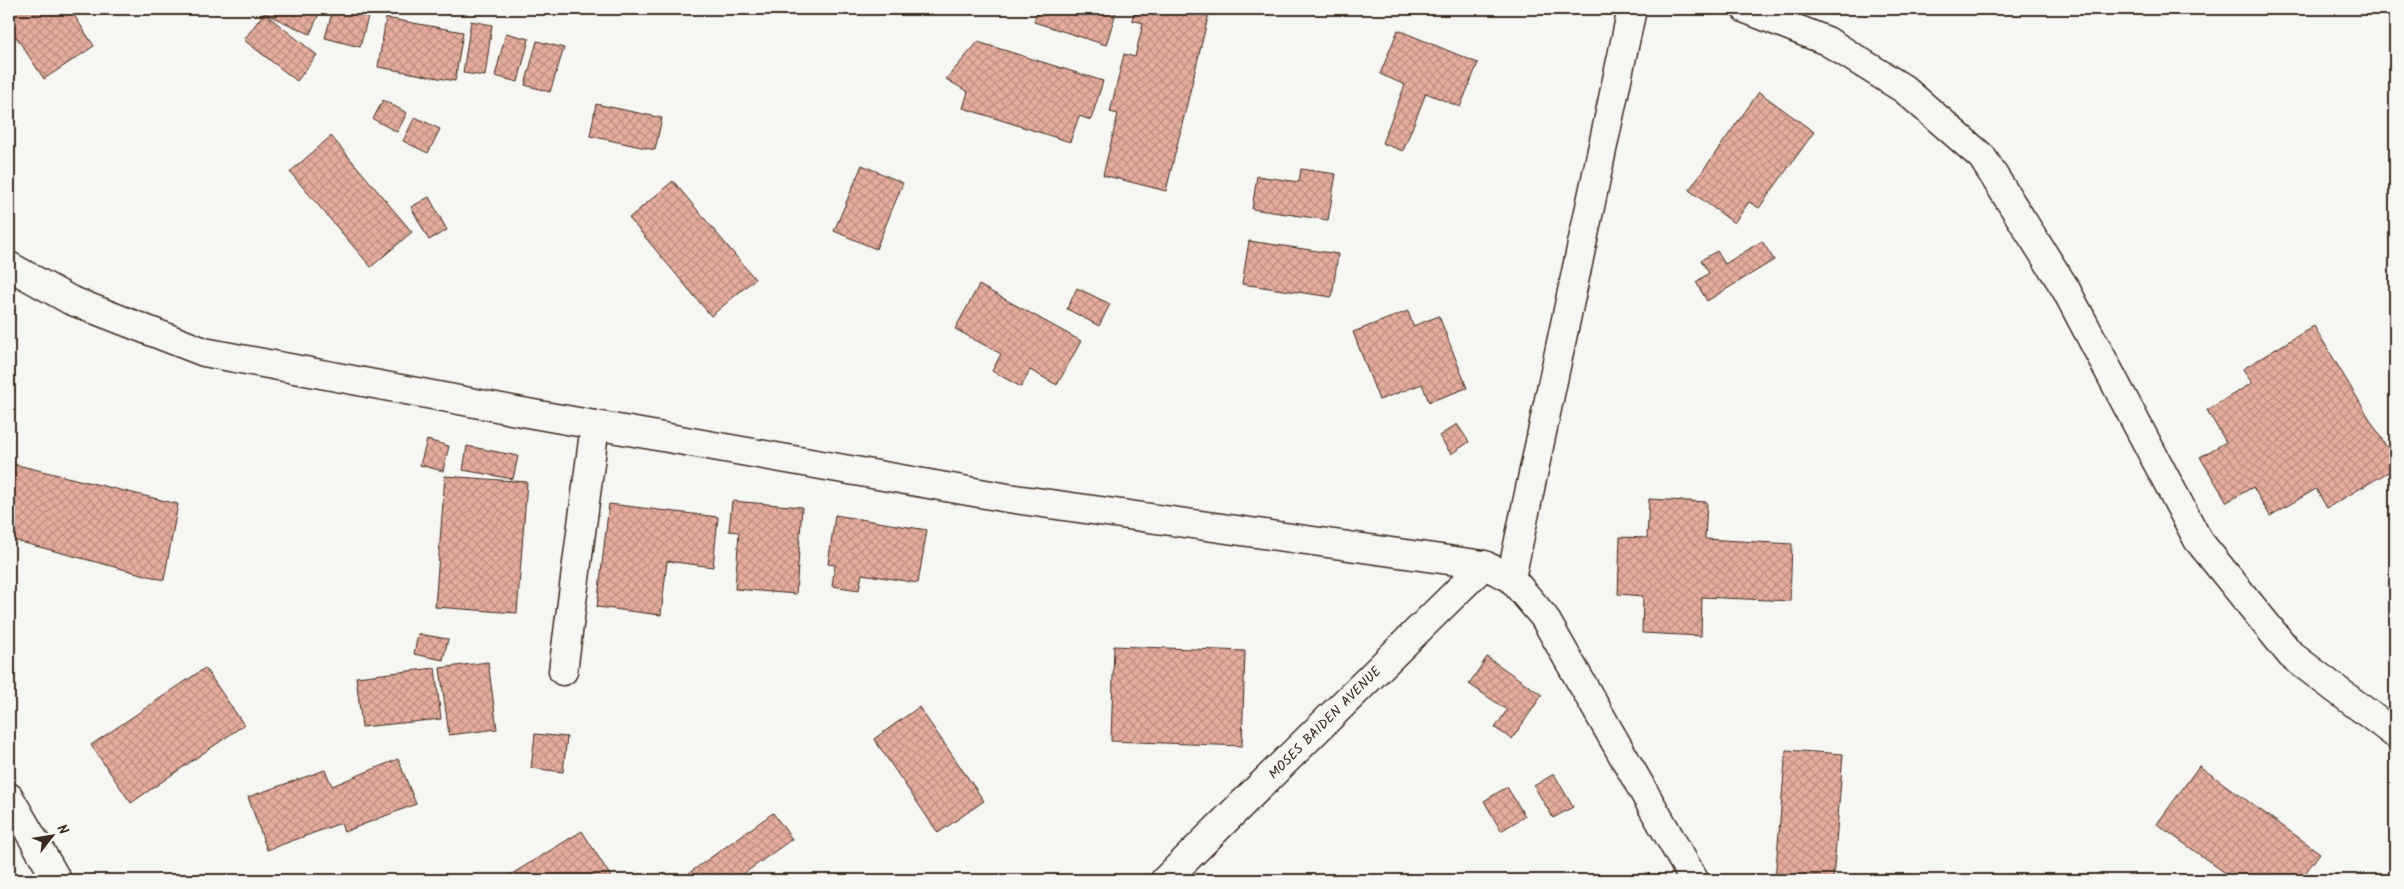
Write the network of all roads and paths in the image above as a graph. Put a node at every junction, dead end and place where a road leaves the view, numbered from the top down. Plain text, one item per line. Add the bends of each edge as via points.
1 (1632, 9) edge
2 (1746, 9) edge
3 (9, 266) edge
4 (594, 424) junction
5 (1484, 566) junction
6 (1511, 578) junction
7 (563, 671) dead end
8 (2395, 734) edge
9 (9, 797) edge
10 (57, 880) edge
11 (1165, 880) edge
12 (1694, 880) edge

1 - 6 street
2 - 8 street via 1827,41 1904,89 1982,157 2065,288 2198,540 2291,655
3 - 4 street via 70,300 204,352
4 - 5 street via 1008,498
4 - 7 street
5 - 6 street
5 - 11 street, MOSES BAIDEN AVENUE
6 - 12 street via 1544,617
9 - 10 street

